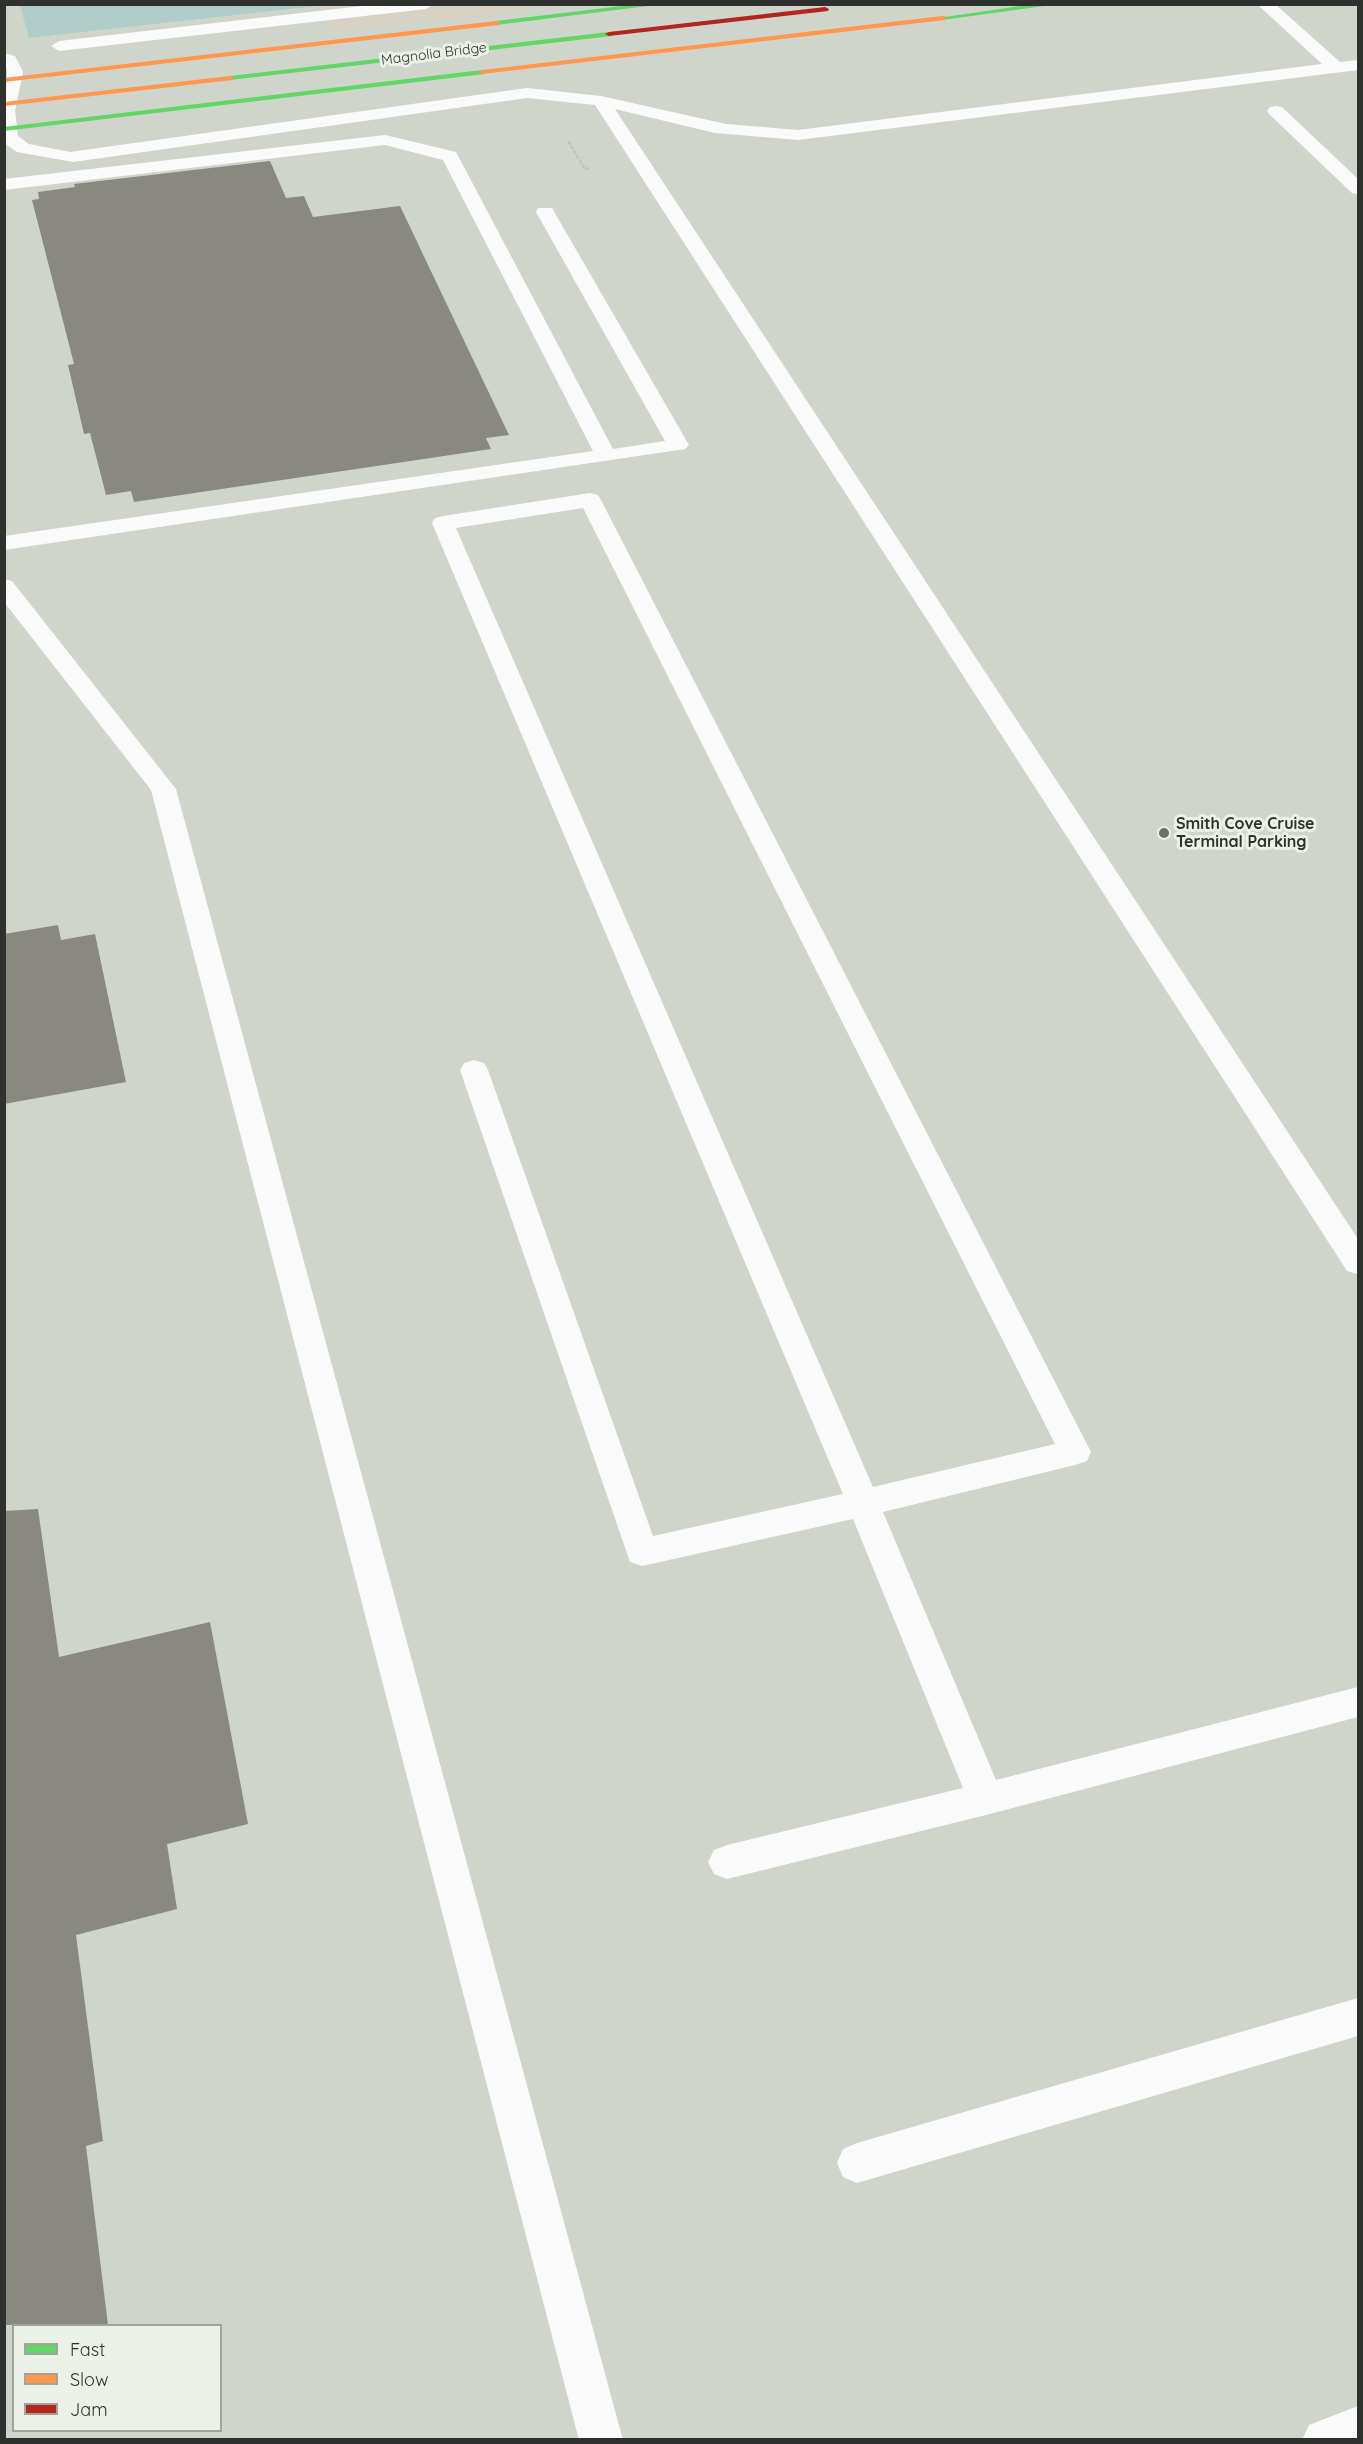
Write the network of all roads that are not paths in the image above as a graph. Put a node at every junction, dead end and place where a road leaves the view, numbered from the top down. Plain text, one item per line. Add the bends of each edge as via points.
1 (426, 4) edge
2 (661, 4) edge
3 (1056, 4) edge
4 (1265, 4) edge
5 (840, 7) dead end
6 (58, 46) dead end
7 (4, 58) edge
8 (1359, 65) edge
9 (1336, 68) junction
10 (4, 80) edge
11 (601, 102) junction
12 (4, 104) edge
13 (1276, 111) dead end
14 (4, 129) edge
15 (67, 157) junction
16 (21, 164) dead end
17 (4, 185) edge
18 (1359, 189) edge
19 (545, 212) dead end
20 (606, 456) junction
21 (4, 543) edge
22 (4, 586) edge
23 (474, 1070) dead end
24 (1359, 1263) edge
25 (863, 1503) junction
26 (1359, 1702) edge
27 (986, 1799) junction
28 (727, 1862) dead end
29 (1359, 2017) edge
30 (857, 2163) dead end
31 (1359, 2428) edge
32 (601, 2439) edge
33 (1324, 2439) edge

1 - 6 lane
2 - 10 main road
3 - 14 main road
4 - 9 lane
5 - 12 main road, Magnolia Bridge
7 - 15 lane via 15,72 6,111 9,138 23,148
8 - 9 lane
9 - 11 lane via 798,135 705,126
11 - 15 lane via 572,94 527,93
11 - 24 lane
13 - 18 lane
15 - 16 lane
17 - 20 lane via 385,140 450,156
19 - 20 lane via 678,445
20 - 21 lane
22 - 32 lane via 163,789
23 - 25 lane via 642,1552
25 - 25 lane via 1076,1452 590,500 443,524
25 - 27 lane
26 - 27 lane
27 - 28 lane
29 - 30 lane
31 - 33 lane

